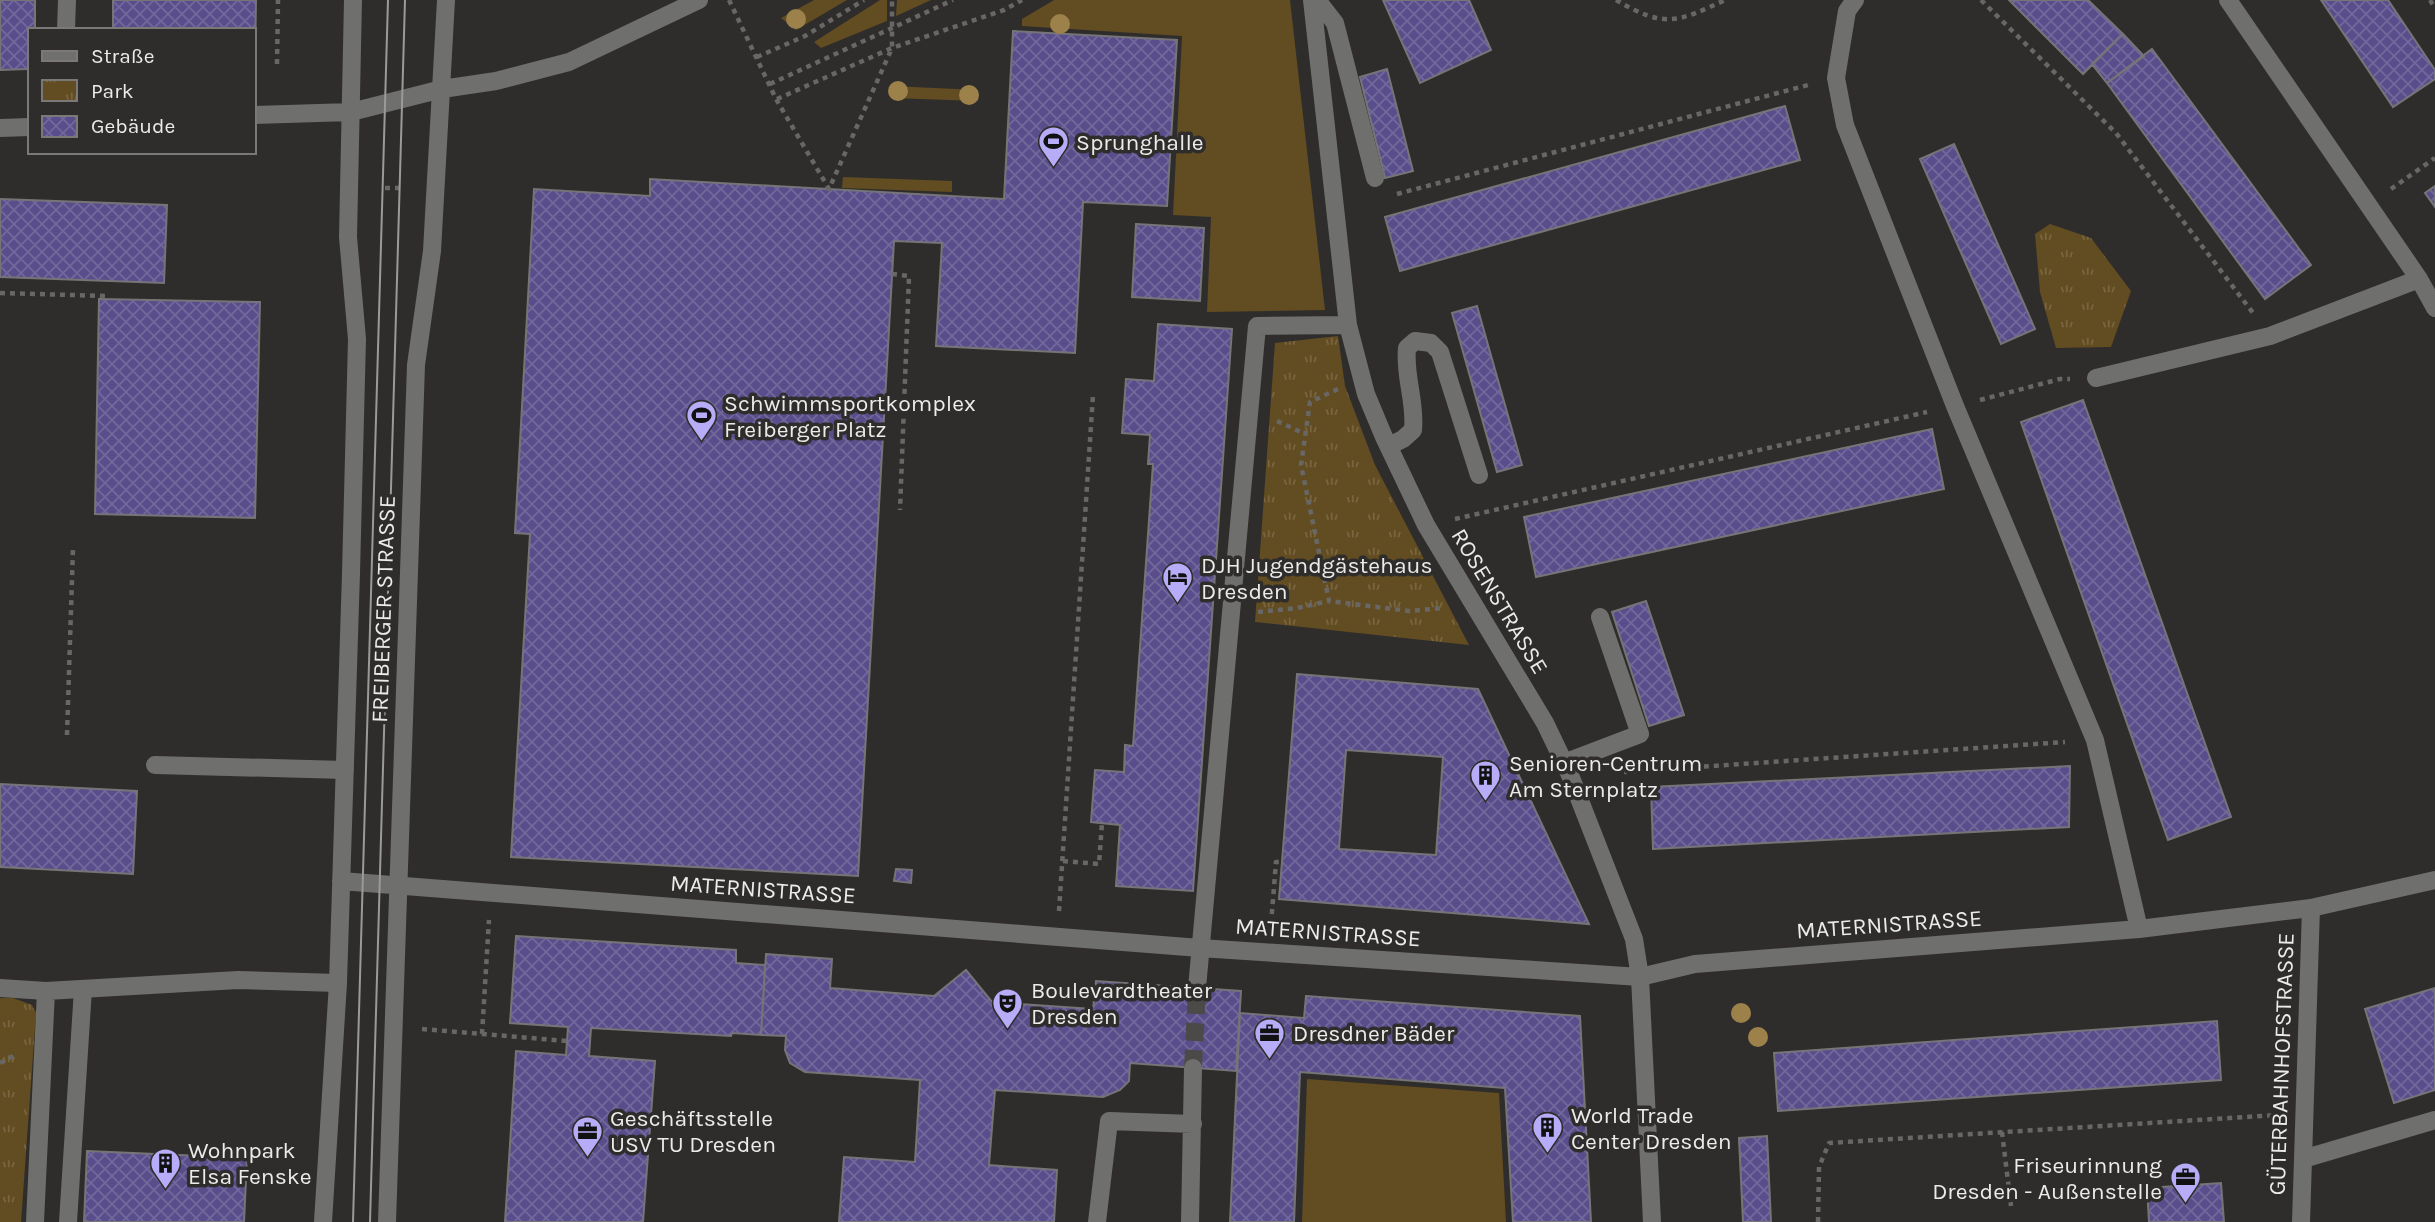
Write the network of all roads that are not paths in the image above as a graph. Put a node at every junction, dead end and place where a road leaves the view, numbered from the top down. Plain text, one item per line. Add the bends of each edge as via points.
1 (66, 0) edge
2 (353, 0) edge
3 (446, 0) edge
4 (699, 0) edge
5 (1315, 0) edge
6 (1855, 0) edge
7 (2228, 0) edge
8 (66, 28) edge
9 (442, 89) junction
10 (351, 112) junction
11 (256, 116) edge
12 (28, 127) edge
13 (0, 128) edge
14 (1375, 178) dead end
15 (2419, 279) junction
16 (2435, 308) edge
17 (1348, 325) junction
18 (2096, 378) road end
19 (1389, 446) junction
20 (1479, 475) dead end
21 (1600, 617) dead end
22 (155, 765) dead end
23 (1567, 769) junction
24 (345, 771) junction
25 (2435, 880) edge
26 (341, 881) junction
27 (397, 886) junction
28 (2311, 908) junction
29 (2139, 929) junction
30 (1200, 948) junction
31 (1640, 977) junction
32 (338, 983) junction
33 (0, 988) edge
34 (1197, 988) tunnel mouth
35 (83, 989) junction
36 (46, 991) junction
37 (1193, 1068) tunnel mouth
38 (2435, 1120) edge
39 (1193, 1124) junction
40 (2303, 1158) junction
41 (35, 1222) edge
42 (68, 1222) edge
43 (323, 1222) edge
44 (387, 1222) edge
45 (1097, 1222) edge
46 (1190, 1222) edge
47 (1653, 1222) edge
48 (2301, 1222) edge

1 - 8 street
2 - 10 street, FREIBERGER STRASSE
3 - 9 street, FREIBERGER STRASSE
4 - 9 street via 569,62
5 - 14 street via 1335,23
5 - 17 street, ROSENSTRASSE
6 - 29 street via 1847,11 1836,78 1845,125 1955,406 2095,740
7 - 15 street
9 - 10 street
9 - 27 street, FREIBERGER STRASSE via 432,251 416,365
10 - 11 street
10 - 24 street, FREIBERGER STRASSE via 348,237 357,339
12 - 13 street
15 - 16 street
15 - 18 street via 2270,335
17 - 19 street, ROSENSTRASSE via 1366,394
17 - 30 street via 1257,326
19 - 20 street via 1413,430 1407,348 1415,341 1432,343 1440,352
19 - 23 street, ROSENSTRASSE via 1426,525 1545,723
21 - 23 street via 1640,734
22 - 24 street
23 - 31 street, ROSENSTRASSE via 1634,939
24 - 26 street, FREIBERGER STRASSE
25 - 28 street, MATERNISTRASSE
26 - 27 street, MATERNISTRASSE
26 - 32 street, FREIBERGER STRASSE
27 - 30 street, MATERNISTRASSE
27 - 44 street, FREIBERGER STRASSE
28 - 29 street, MATERNISTRASSE
28 - 40 street, GÜTERBAHNHOFSTRASSE
29 - 31 street, MATERNISTRASSE via 1695,964
30 - 31 street, MATERNISTRASSE
30 - 34 street
31 - 47 street, ROSENSTRASSE
32 - 35 street via 238,980
32 - 43 street, FREIBERGER STRASSE
33 - 36 street
35 - 36 street
35 - 42 street
36 - 41 street
37 - 39 street
38 - 40 street
39 - 45 street via 1109,1121
39 - 46 street
40 - 48 street, GÜTERBAHNHOFSTRASSE

